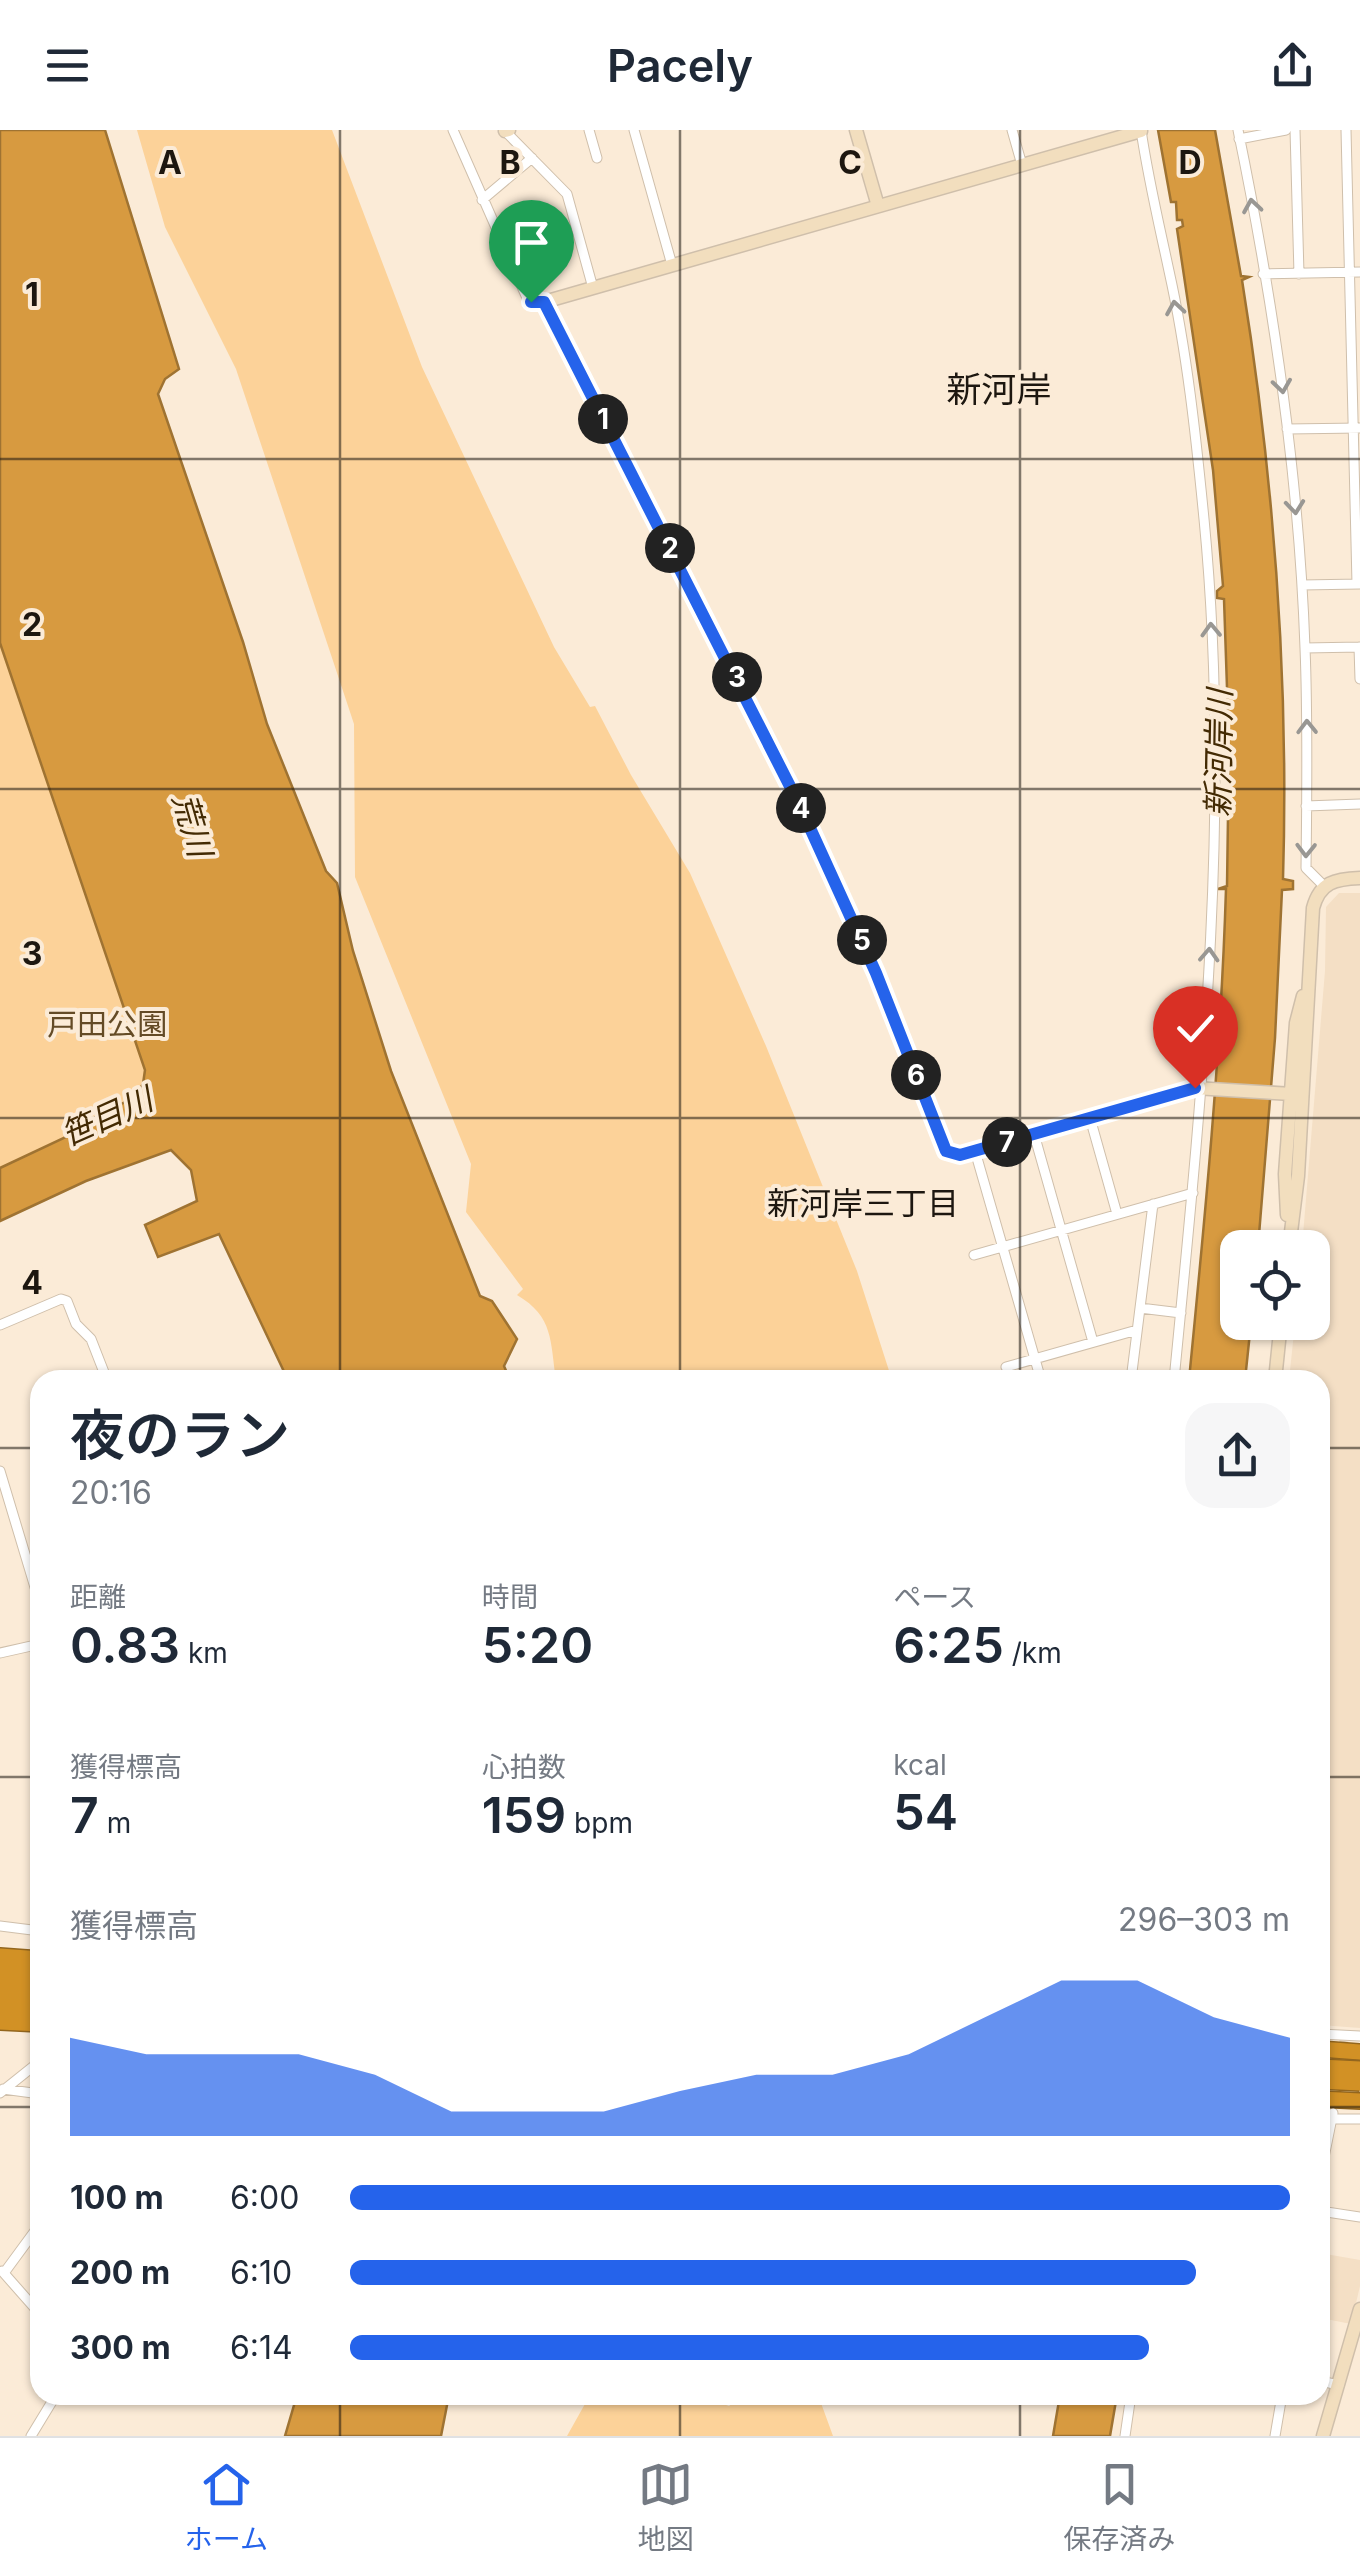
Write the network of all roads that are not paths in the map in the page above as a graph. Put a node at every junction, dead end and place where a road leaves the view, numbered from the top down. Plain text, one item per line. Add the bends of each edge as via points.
1 (453, 130) edge
2 (506, 130) edge
3 (589, 130) edge
4 (634, 130) edge
5 (856, 130) edge
6 (1012, 130) edge
7 (1286, 130) edge
8 (1295, 130) edge
9 (1346, 130) edge
10 (1142, 131) edge
11 (1239, 134) edge
12 (532, 158) junction
13 (597, 158) dead end
14 (1022, 164) junction
15 (482, 200) junction
16 (878, 206) junction
17 (672, 265) junction
18 (1354, 272) edge
19 (1263, 274) junction
20 (1298, 274) junction
21 (594, 288) junction
22 (544, 302) junction
23 (1356, 428) edge
24 (1288, 429) junction
25 (1358, 584) edge
26 (1302, 585) junction
27 (1360, 647) edge
28 (1305, 648) junction
29 (1360, 680) edge
30 (1360, 804) edge
31 (1306, 806) junction
32 (1360, 878) edge
33 (1324, 886) junction
34 (1311, 962) junction
35 (1202, 1088) junction
36 (1289, 1094) junction
37 (1090, 1118) junction
38 (1034, 1134) junction
39 (976, 1151) junction
40 (1192, 1192) junction
41 (1153, 1204) junction
42 (1117, 1214) junction
43 (1062, 1230) junction
44 (1288, 1230) edge
45 (1291, 1230) edge
46 (1003, 1247) junction
47 (974, 1255) dead end
48 (1140, 1308) junction
49 (1181, 1313) junction
50 (0, 1325) edge
51 (1137, 1330) junction
52 (1280, 1340) edge
53 (1093, 1342) junction
54 (1035, 1359) junction
55 (1006, 1367) dead end
56 (103, 1370) edge
57 (1038, 1370) edge
58 (1132, 1370) edge
59 (1175, 1370) edge
60 (1276, 1370) edge
61 (0, 1471) edge
62 (30, 1571) edge
63 (30, 1646) edge
64 (0, 1653) edge
65 (0, 1926) edge
66 (30, 1930) edge
67 (0, 1956) edge
68 (30, 1958) edge
69 (0, 1969) edge
70 (30, 1971) edge
71 (0, 1982) edge
72 (30, 1984) edge
73 (0, 1996) edge
74 (30, 1998) edge
75 (0, 2008) edge
76 (30, 2009) edge
77 (0, 2022) edge
78 (30, 2024) edge
79 (1330, 2036) edge
80 (1360, 2036) edge
81 (1330, 2050) edge
82 (1360, 2052) edge
83 (1330, 2068) edge
84 (30, 2069) edge
85 (1360, 2069) edge
86 (1330, 2082) edge
87 (1360, 2083) edge
88 (2, 2090) edge
89 (30, 2093) edge
90 (1330, 2100) edge
91 (1360, 2101) edge
92 (1330, 2116) edge
93 (1360, 2119) edge
94 (1330, 2212) edge
95 (1360, 2217) edge
96 (30, 2236) edge
97 (2, 2271) edge
98 (30, 2303) edge
99 (1360, 2309) edge
100 (1330, 2383) edge
101 (1339, 2385) junction
102 (50, 2405) edge
103 (1130, 2405) edge
104 (1280, 2405) edge
105 (32, 2436) edge
106 (1125, 2436) edge
107 (1275, 2436) edge
108 (1323, 2436) edge

1 - 15 street
2 - 12 street
3 - 13 street
4 - 17 street
5 - 16 street
6 - 14 street
7 - 11 street
8 - 20 street
9 - 18 street
10 - 14 street
35 -> 10 street via 1214,805 1209,595 1184,360
19 -> 11 street
12 - 15 street
12 - 21 street via 567,194
14 - 16 street
15 - 22 street via 527,298
16 - 17 street
17 - 21 street
18 - 20 street
18 - 23 street
19 - 20 street
19 -> 24 street
21 - 22 street
22 - 39 street via 800,806 945,1149 958,1156
23 - 24 street
23 - 25 street
24 -> 26 street
25 - 26 street
26 - 28 street
27 - 28 street
27 - 29 street
31 -> 28 street
30 - 31 street
31 -> 33 street via 1306,868
32 - 33 street
33 - 34 street via 1313,908
34 - 36 street
34 - 45 street
35 - 36 street
35 - 37 street
35 - 40 street
36 - 44 street
37 - 38 street
37 - 42 street
38 - 39 street
38 - 43 street
39 - 46 street
40 - 41 street
40 - 49 street
41 - 42 street
41 - 48 street
42 - 43 street
43 - 46 street
43 - 53 street
46 - 47 street
46 - 54 street
48 - 49 street
48 - 51 street
49 - 59 street
50 - 56 street via 61,1299 91,1339
51 - 53 street
51 - 58 street
52 - 60 street
53 - 54 street
54 - 55 street
54 - 57 street
61 - 62 street
63 - 64 street
65 - 66 street
67 - 68 highway
69 - 70 highway
71 - 72 highway
73 - 74 highway
75 - 76 highway
77 - 78 highway
79 - 80 street
81 - 82 highway
83 - 85 highway, bridge
84 - 88 street
86 - 87 highway, bridge
88 - 89 street
90 - 91 highway
92 - 93 street
94 - 95 street
96 - 97 street
97 - 98 street
99 - 101 street
100 - 101 street
101 - 108 street
102 - 105 street
103 - 106 street
104 - 107 street

